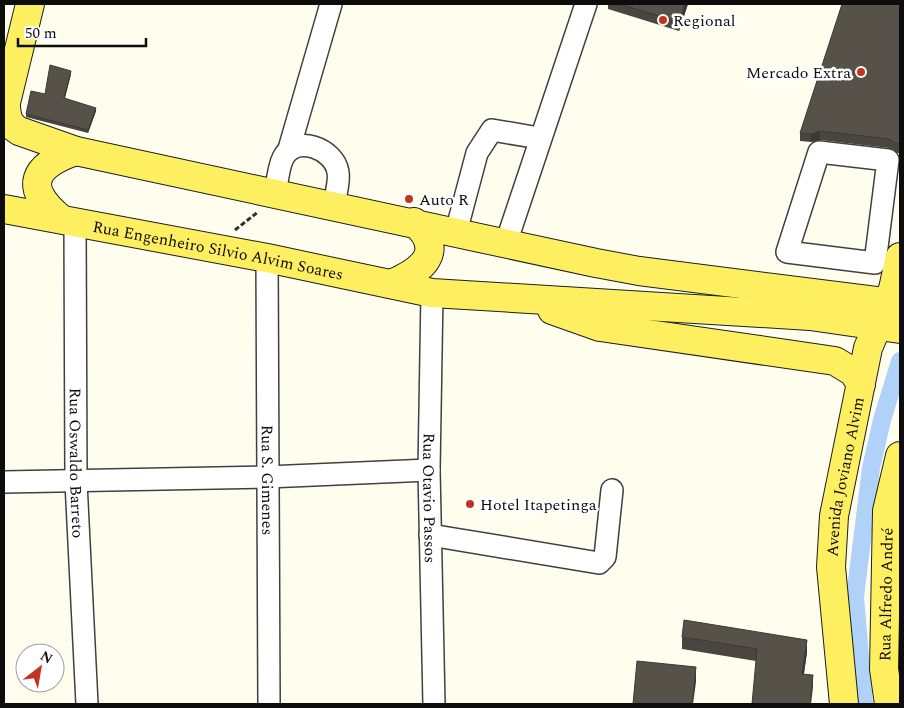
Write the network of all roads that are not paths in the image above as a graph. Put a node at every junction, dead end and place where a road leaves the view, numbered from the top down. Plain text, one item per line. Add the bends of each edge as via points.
1 (30, 4) edge
2 (331, 4) edge
3 (586, 4) edge
4 (5, 109) edge
5 (539, 138) junction
6 (290, 149) junction
7 (76, 151) junction
8 (271, 195) junction
9 (334, 206) junction
10 (4, 209) edge
11 (67, 220) junction
12 (414, 222) junction
13 (456, 232) junction
14 (506, 243) junction
15 (787, 252) joint
16 (900, 257) edge
17 (267, 258) junction
18 (391, 284) junction
19 (432, 293) junction
20 (521, 299) junction
21 (891, 315) edge
22 (861, 384) junction
23 (900, 456) edge
24 (429, 470) junction
25 (267, 478) junction
26 (4, 482) edge
27 (76, 482) junction
28 (612, 490) dead end
29 (894, 512) edge
30 (430, 535) junction
31 (87, 704) edge
32 (269, 704) edge
33 (434, 704) edge
34 (844, 704) edge
35 (889, 704) edge

1 - 4 main road
2 - 6 street
3 - 5 street
4 - 7 main road via 7,119 19,131
5 - 13 street via 492,130 477,153
5 - 14 street
6 - 8 street via 282,159
6 - 9 street via 306,144 332,157 338,172
7 - 8 main road
7 - 11 main road via 47,164 40,173 38,184 44,205
8 - 9 main road
9 - 12 main road
10 - 11 main road, Rua Engenheiro Silvio Alvim Soares
11 - 17 main road, Rua Engenheiro Silvio Alvim Soares
11 - 27 street, Rua Oswaldo Barreto
12 - 13 main road
12 - 18 main road via 424,231 428,242 425,263 418,271
13 - 14 main road
14 - 21 main road via 639,271
15 - 15 street via 875,264 888,160 819,152
16 - 21 main road, Avenida Joviano Alvim
17 - 18 main road, Rua Engenheiro Silvio Alvim Soares
17 - 25 street, Rua S. Gimenes
18 - 19 main road, Rua Engenheiro Silvio Alvim Soares
19 - 20 main road, Rua Engenheiro Silvio Alvim Soares
19 - 24 street, Rua Otavio Passos
20 - 21 main road, Rua Engenheiro Silvio Alvim Soares via 810,316
20 - 22 main road via 600,327 835,362 853,372
21 - 22 main road, Avenida Joviano Alvim via 868,348
22 - 34 main road, Avenida Joviano Alvim via 834,516 831,567
23 - 29 main road, Rua Alfredo André
24 - 25 street
24 - 30 street, Rua Otavio Passos
25 - 27 street
25 - 32 street, Rua S. Gimenes
26 - 27 street
27 - 31 street, Rua Oswaldo Barreto
28 - 30 street via 605,557 599,563
29 - 35 main road, Rua Alfredo André via 884,669
30 - 33 street, Rua Otavio Passos

